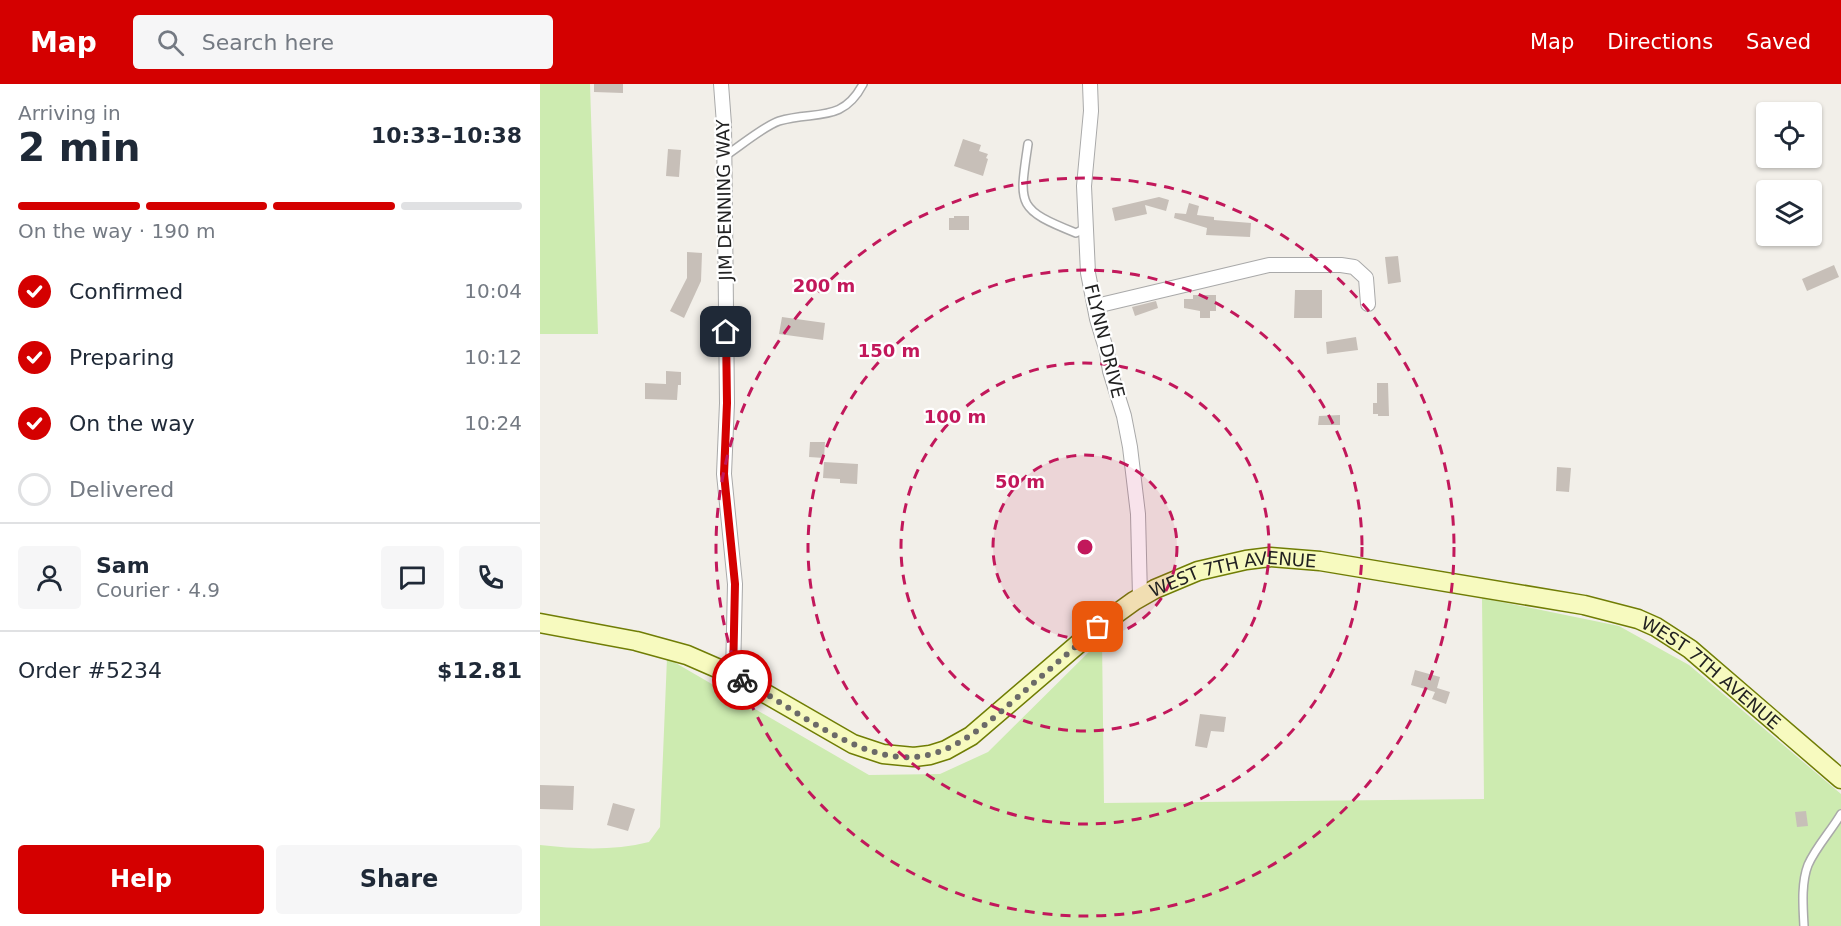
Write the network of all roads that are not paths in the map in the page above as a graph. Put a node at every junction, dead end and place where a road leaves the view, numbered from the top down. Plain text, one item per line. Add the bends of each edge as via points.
1 (721, 84) edge
2 (863, 84) edge
3 (1090, 84) edge
4 (1028, 144) dead end
5 (725, 156) junction
6 (1085, 228) junction
7 (1368, 304) dead end
8 (1096, 306) junction
9 (1140, 597) junction
10 (540, 623) edge
11 (733, 675) junction
12 (1841, 779) edge
13 (1841, 814) edge
14 (1804, 926) edge

1 - 5 street, JIM DENNING WAY
2 - 5 lane via 846,107 780,121
3 - 6 street, FLYNN DRIVE
4 - 6 lane via 1022,195 1033,214 1076,233
5 - 11 street, JIM DENNING WAY via 724,474 735,584
6 - 8 street, FLYNN DRIVE via 1088,273
7 - 8 street via 1366,278 1354,267 1332,264 1269,265
8 - 9 street, FLYNN DRIVE via 1130,447 1138,514
9 - 11 main road, WEST 7TH AVENUE via 1098,627 971,736 930,755 883,754 853,744
9 - 12 main road, WEST 7TH AVENUE via 1176,579 1222,564 1270,557 1349,565 1614,612 1656,627 1690,649
10 - 11 main road, WEST 7TH AVENUE via 663,647
13 - 14 lane via 1807,867

